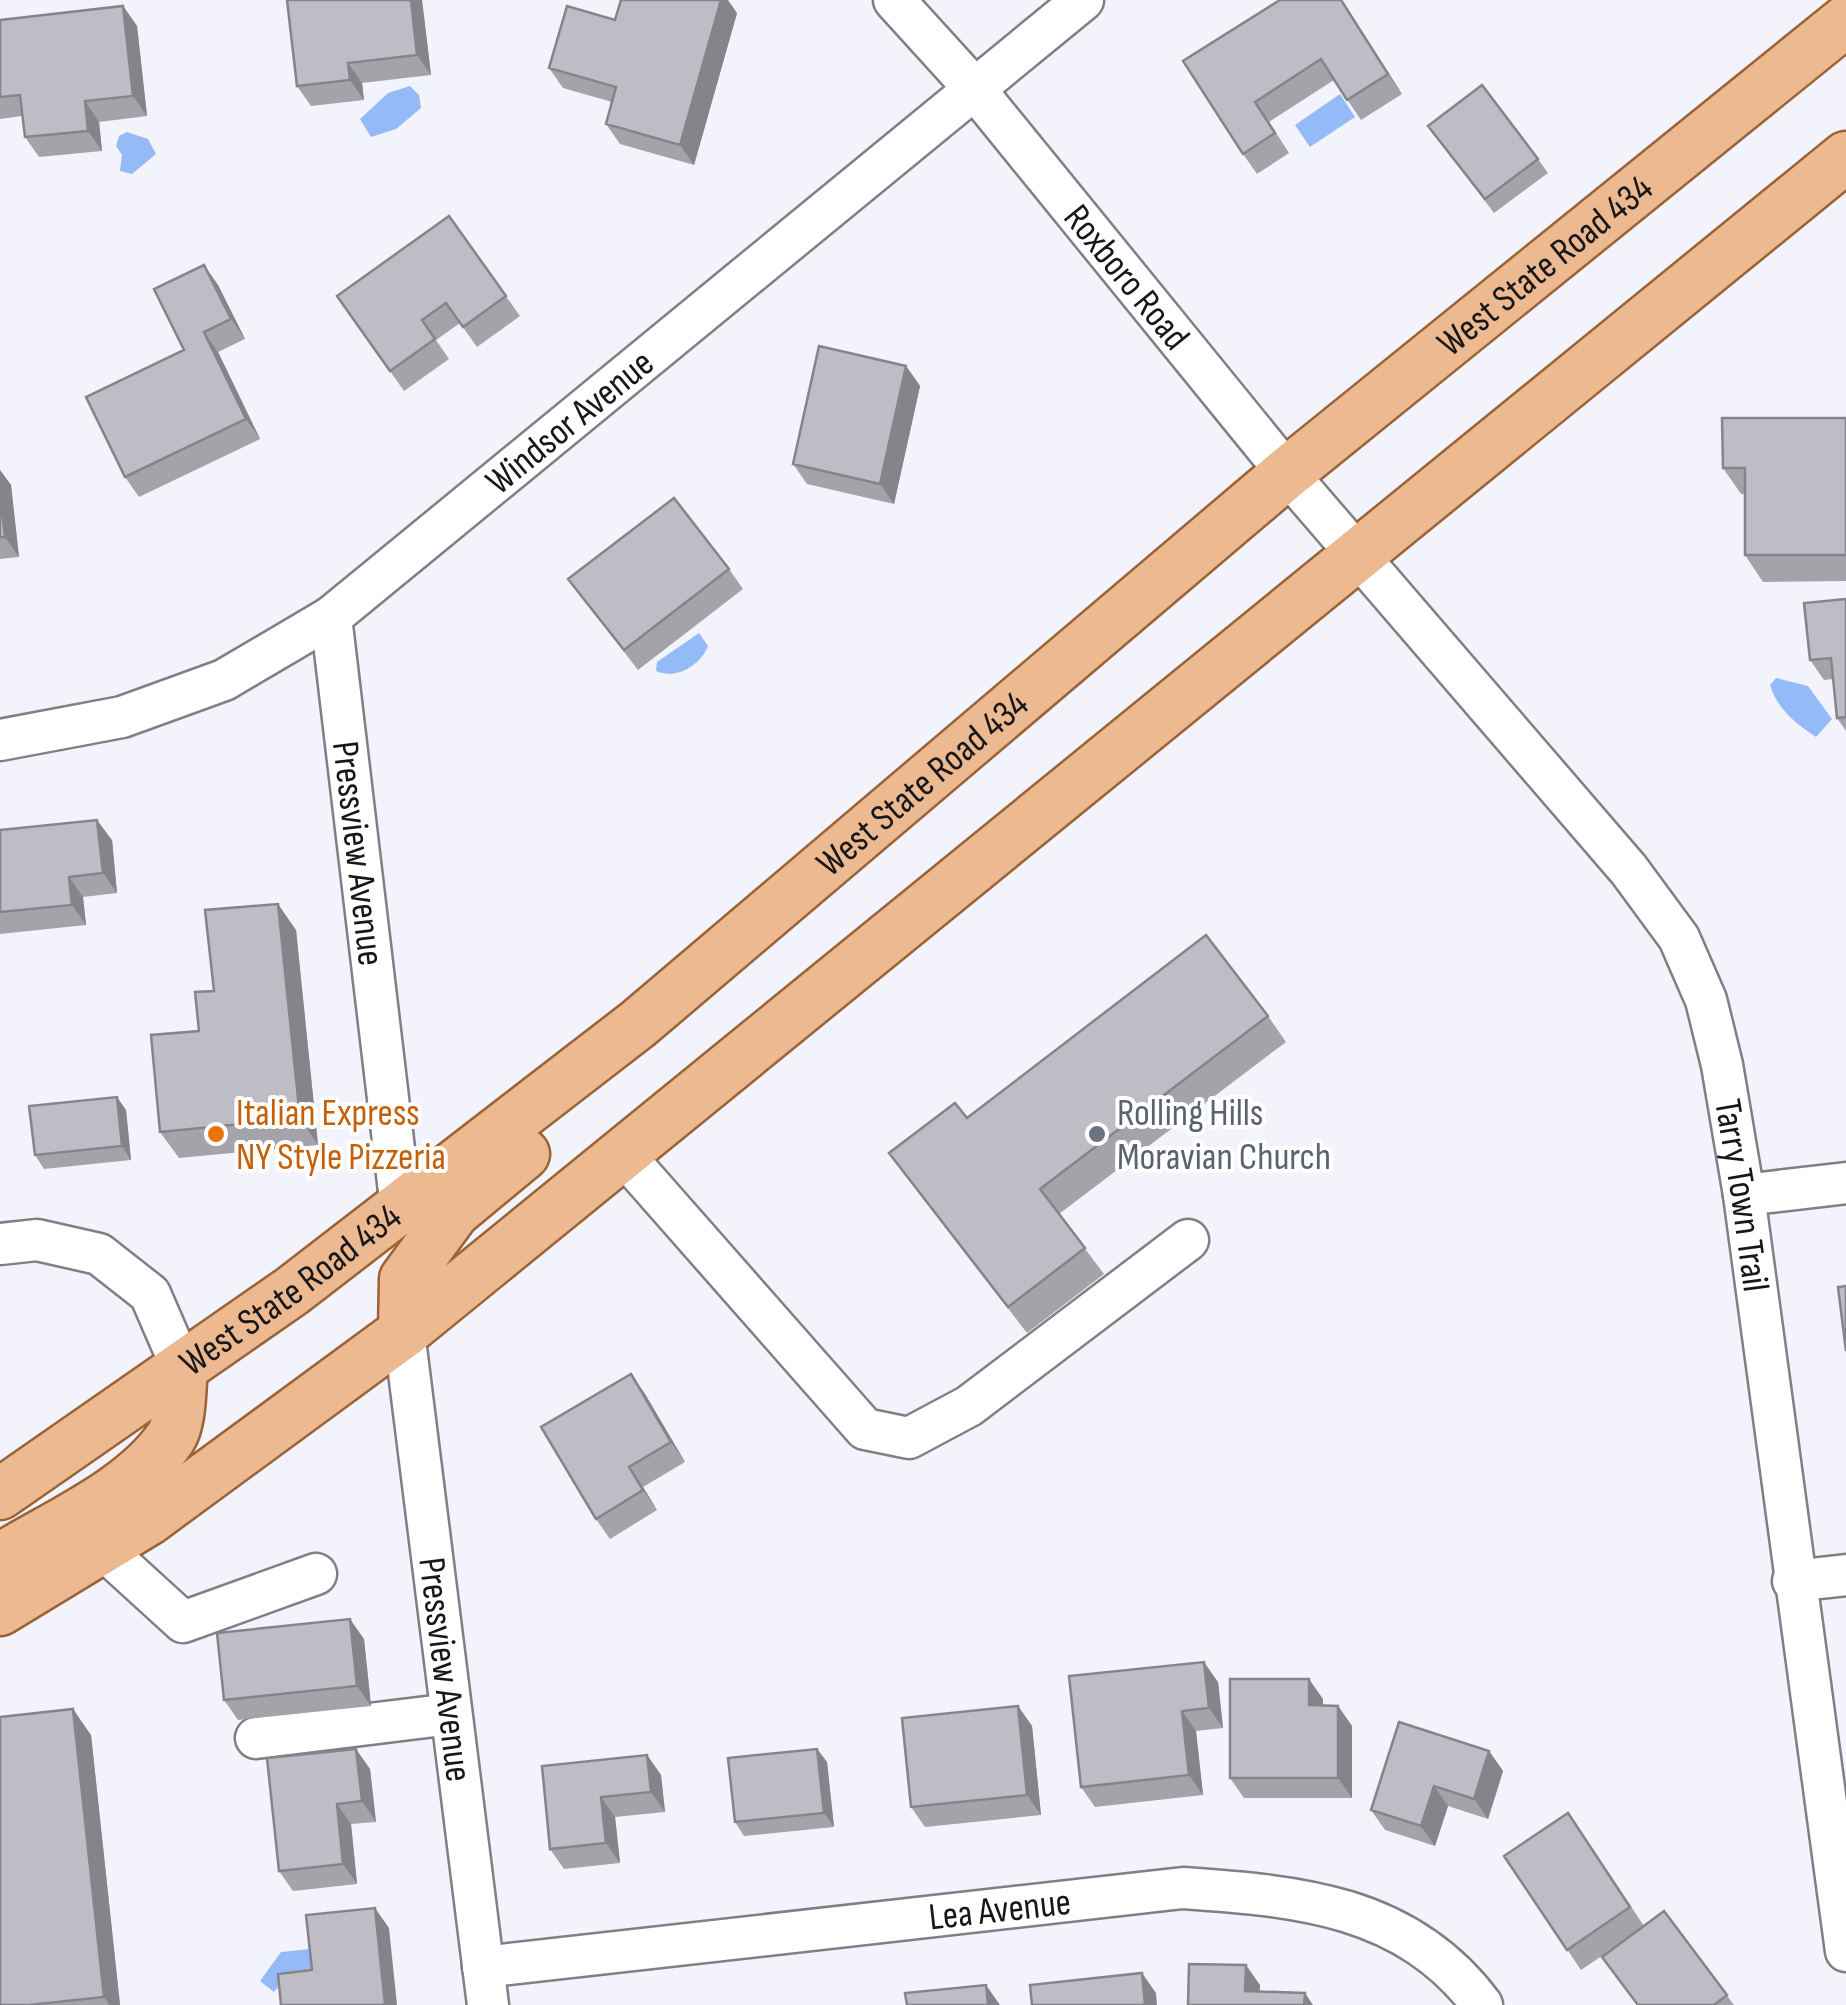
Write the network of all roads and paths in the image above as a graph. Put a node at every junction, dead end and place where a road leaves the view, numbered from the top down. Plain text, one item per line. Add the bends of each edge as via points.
1 (894, 0) edge
2 (1083, 0) edge
3 (1833, 31) edge
4 (973, 86) junction
5 (1846, 156) edge
6 (1287, 473) junction
7 (1360, 556) junction
8 (331, 617) junction
9 (0, 740) edge
10 (638, 1024) junction
11 (623, 1154) junction
12 (1846, 1182) edge
13 (1744, 1195) junction
14 (400, 1208) junction
15 (1188, 1240) dead end
16 (0, 1244) edge
17 (404, 1332) junction
18 (182, 1368) junction
19 (0, 1494) edge
20 (103, 1549) junction
21 (0, 1559) edge
22 (316, 1574) dead end
23 (1846, 1576) edge
24 (1793, 1581) junction
25 (0, 1610) edge
26 (451, 1714) junction
27 (256, 1738) dead end
28 (1846, 1951) edge
29 (486, 1986) edge
30 (1482, 2005) edge

1 - 4 street, Roxboro Road
2 - 4 street, Windsor Avenue
3 - 6 main road, West State Road 434
4 - 6 street, Roxboro Road
4 - 8 street, Windsor Avenue
5 - 7 main road
6 - 7 street, Roxboro Road
6 - 10 main road, West State Road 434
7 - 11 main road
7 - 13 street, Tarry Town Trail via 1630,870 1679,938 1706,1000
8 - 9 street, Windsor Avenue via 224,680 122,717
8 - 14 street, Pressview Avenue
10 - 14 main road, West State Road 434
10 - 17 main road via 590,1100 454,1212 405,1279
11 - 15 street via 865,1429 909,1438 969,1406
11 - 17 main road
12 - 13 street
13 - 24 street, Tarry Town Trail
14 - 18 main road, West State Road 434
16 - 18 street via 37,1240 99,1254 150,1294
17 - 20 main road
17 - 26 street, Pressview Avenue
18 - 19 main road, West State Road 434
18 - 21 main road via 174,1434 148,1462
20 - 22 street via 183,1622
20 - 25 main road
23 - 24 street
24 - 28 street, Tarry Town Trail
26 - 27 street
26 - 29 street, Pressview Avenue
29 - 30 street, Lea Avenue via 1182,1888 1288,1895 1375,1918 1432,1954

